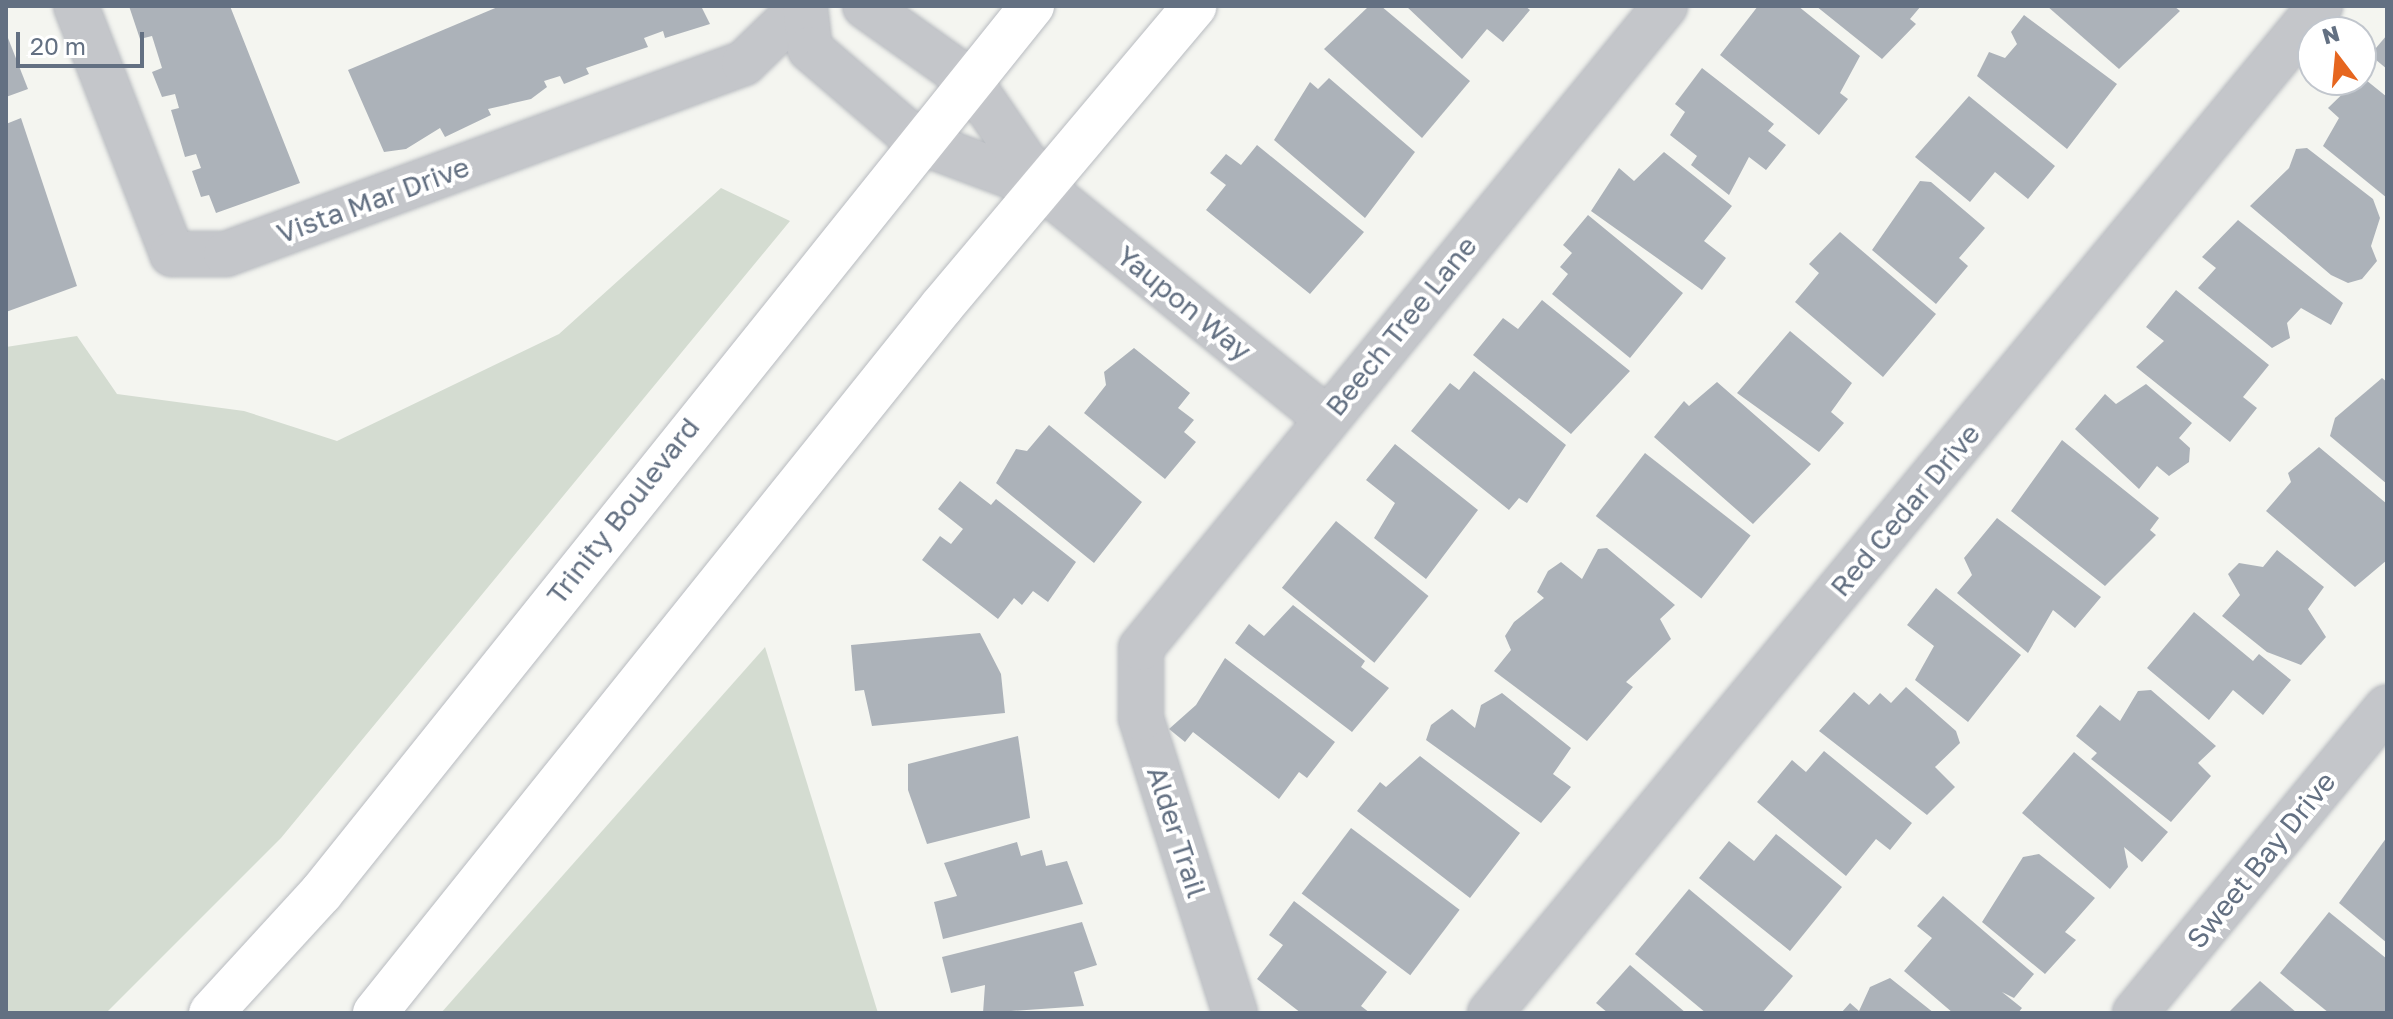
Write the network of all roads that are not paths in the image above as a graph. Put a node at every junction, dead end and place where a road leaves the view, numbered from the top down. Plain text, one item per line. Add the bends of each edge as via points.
1 (76, 6) edge
2 (804, 6) edge
3 (865, 6) edge
4 (1032, 6) edge
5 (1195, 6) edge
6 (1665, 6) edge
7 (2320, 6) edge
8 (969, 80) junction
9 (917, 141) junction
10 (1043, 188) junction
11 (1326, 418) junction
12 (1141, 648) joint
13 (2387, 707) edge
14 (211, 1013) edge
15 (375, 1013) edge
16 (1235, 1013) edge
17 (1490, 1013) edge
18 (2135, 1013) edge

1 - 2 street, Vista Mar Drive via 172,254 226,254 744,63
2 - 9 street via 810,49
3 - 8 street
4 - 8 main road, Trinity Boulevard
5 - 10 main road
6 - 11 street, Beech Tree Lane
7 - 17 street, Red Cedar Drive
8 - 9 main road, Trinity Boulevard
8 - 10 street
9 - 10 street
9 - 14 main road, Trinity Boulevard via 321,893
10 - 11 street, Yaupon Way
10 - 15 main road
11 - 12 street, Beech Tree Lane
12 - 16 street, Alder Trail via 1141,718
13 - 18 street, Sweet Bay Drive

